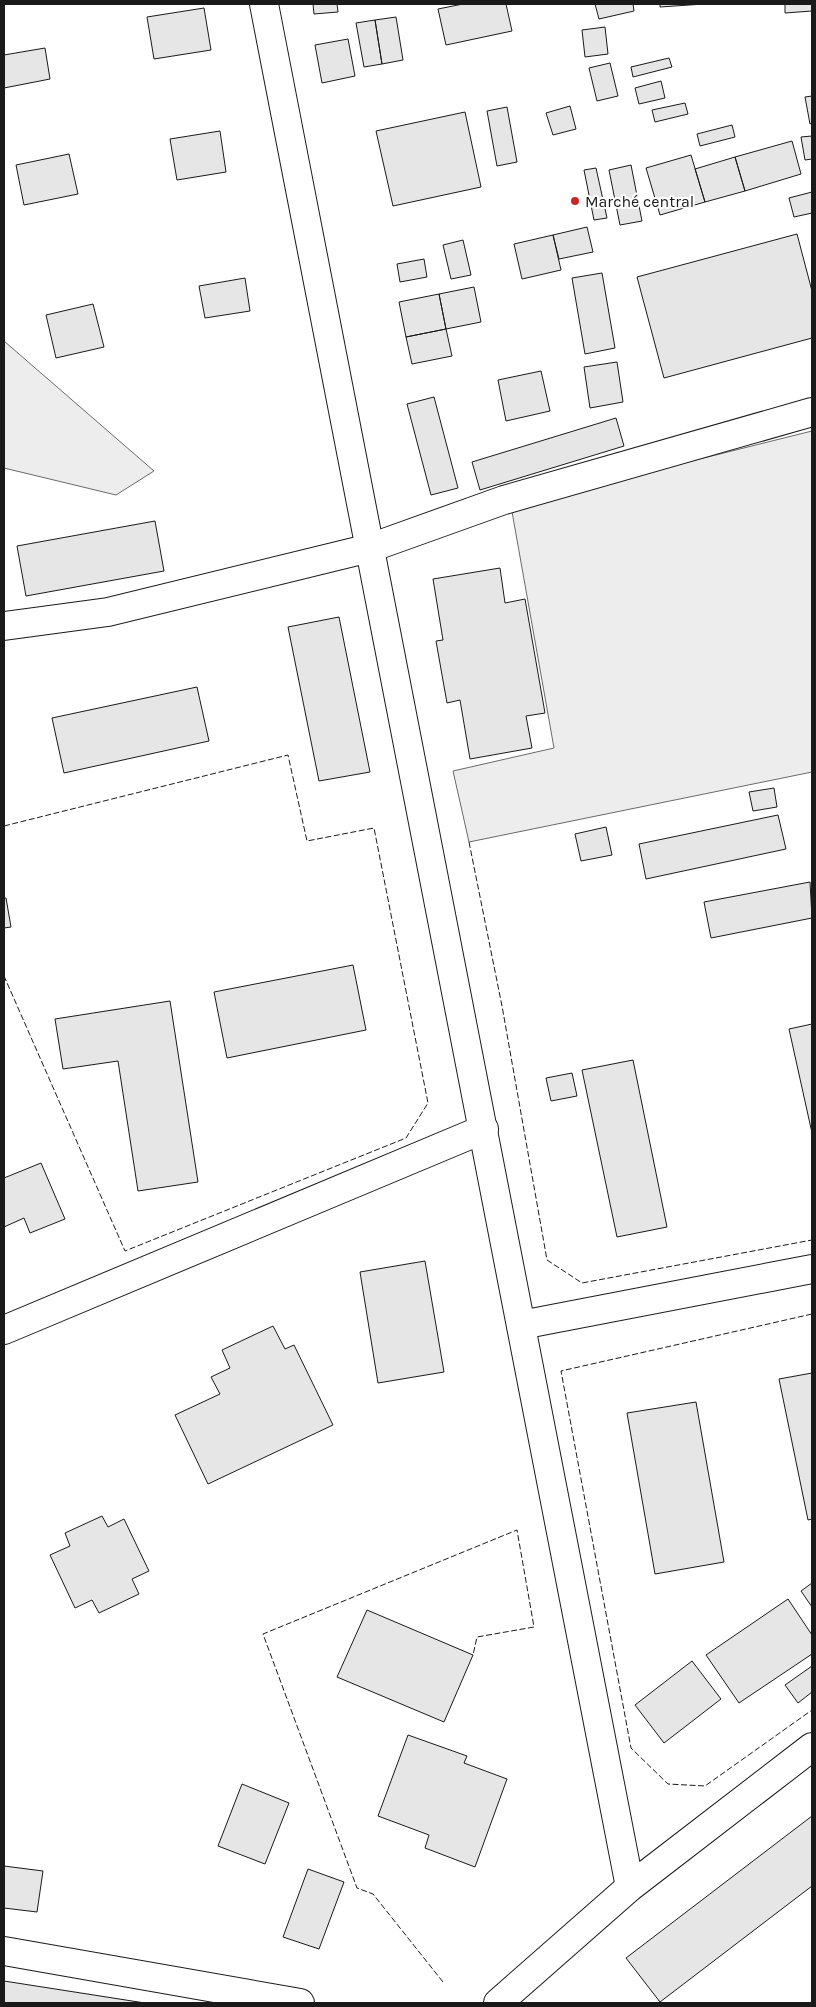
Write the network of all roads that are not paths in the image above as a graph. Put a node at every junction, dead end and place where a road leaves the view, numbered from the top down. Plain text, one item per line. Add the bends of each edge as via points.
1 (264, 4) edge
2 (812, 412) edge
3 (370, 548) junction
4 (4, 626) edge
5 (484, 1129) junction
6 (812, 1269) edge
7 (521, 1325) junction
8 (4, 1330) edge
9 (812, 1747) edge
10 (630, 1887) junction
11 (4, 1951) edge
12 (300, 2003) edge
13 (498, 2003) edge

1 - 3 street
2 - 3 street via 504,500
3 - 4 street via 108,612
3 - 5 street
5 - 7 street
5 - 8 street
6 - 7 street
7 - 10 street
9 - 10 street
10 - 13 street
11 - 12 street

